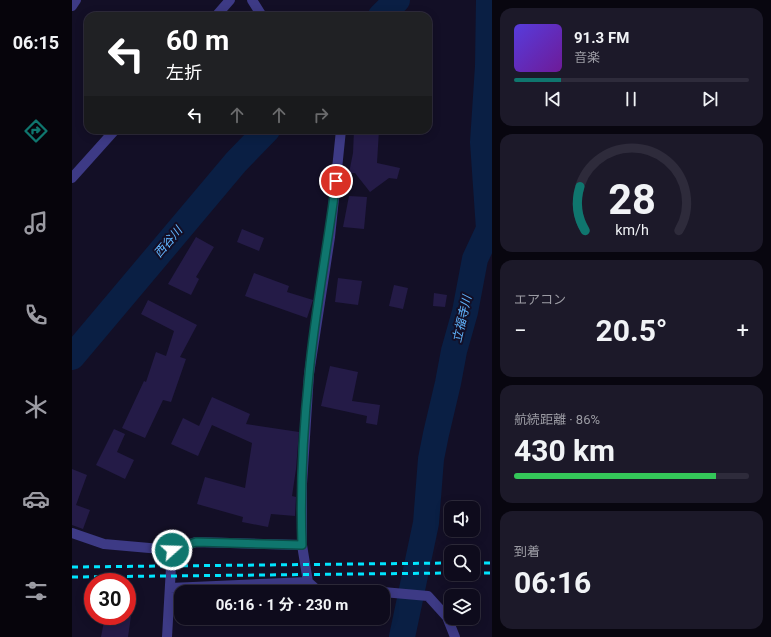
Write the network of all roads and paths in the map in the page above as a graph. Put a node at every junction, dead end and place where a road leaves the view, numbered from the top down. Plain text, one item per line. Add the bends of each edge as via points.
1 (76, 0) edge
2 (230, 0) edge
3 (252, 0) edge
4 (72, 6) edge
5 (220, 12) edge
6 (260, 12) edge
7 (111, 134) edge
8 (341, 134) edge
9 (72, 178) edge
10 (72, 533) edge
11 (302, 545) junction
12 (172, 550) junction
13 (308, 582) junction
14 (311, 585) edge
15 (170, 588) junction
16 (390, 593) edge
17 (167, 637) edge
18 (455, 637) edge

1 - 4 street
2 - 5 street
3 - 6 street
7 - 9 street
8 - 11 street via 330,237 309,374 302,484
10 - 12 street via 104,544
11 - 12 street via 196,542
11 - 13 street
12 - 15 street
13 - 14 street
13 - 15 street
15 - 17 street
16 - 18 street via 428,596 447,617

